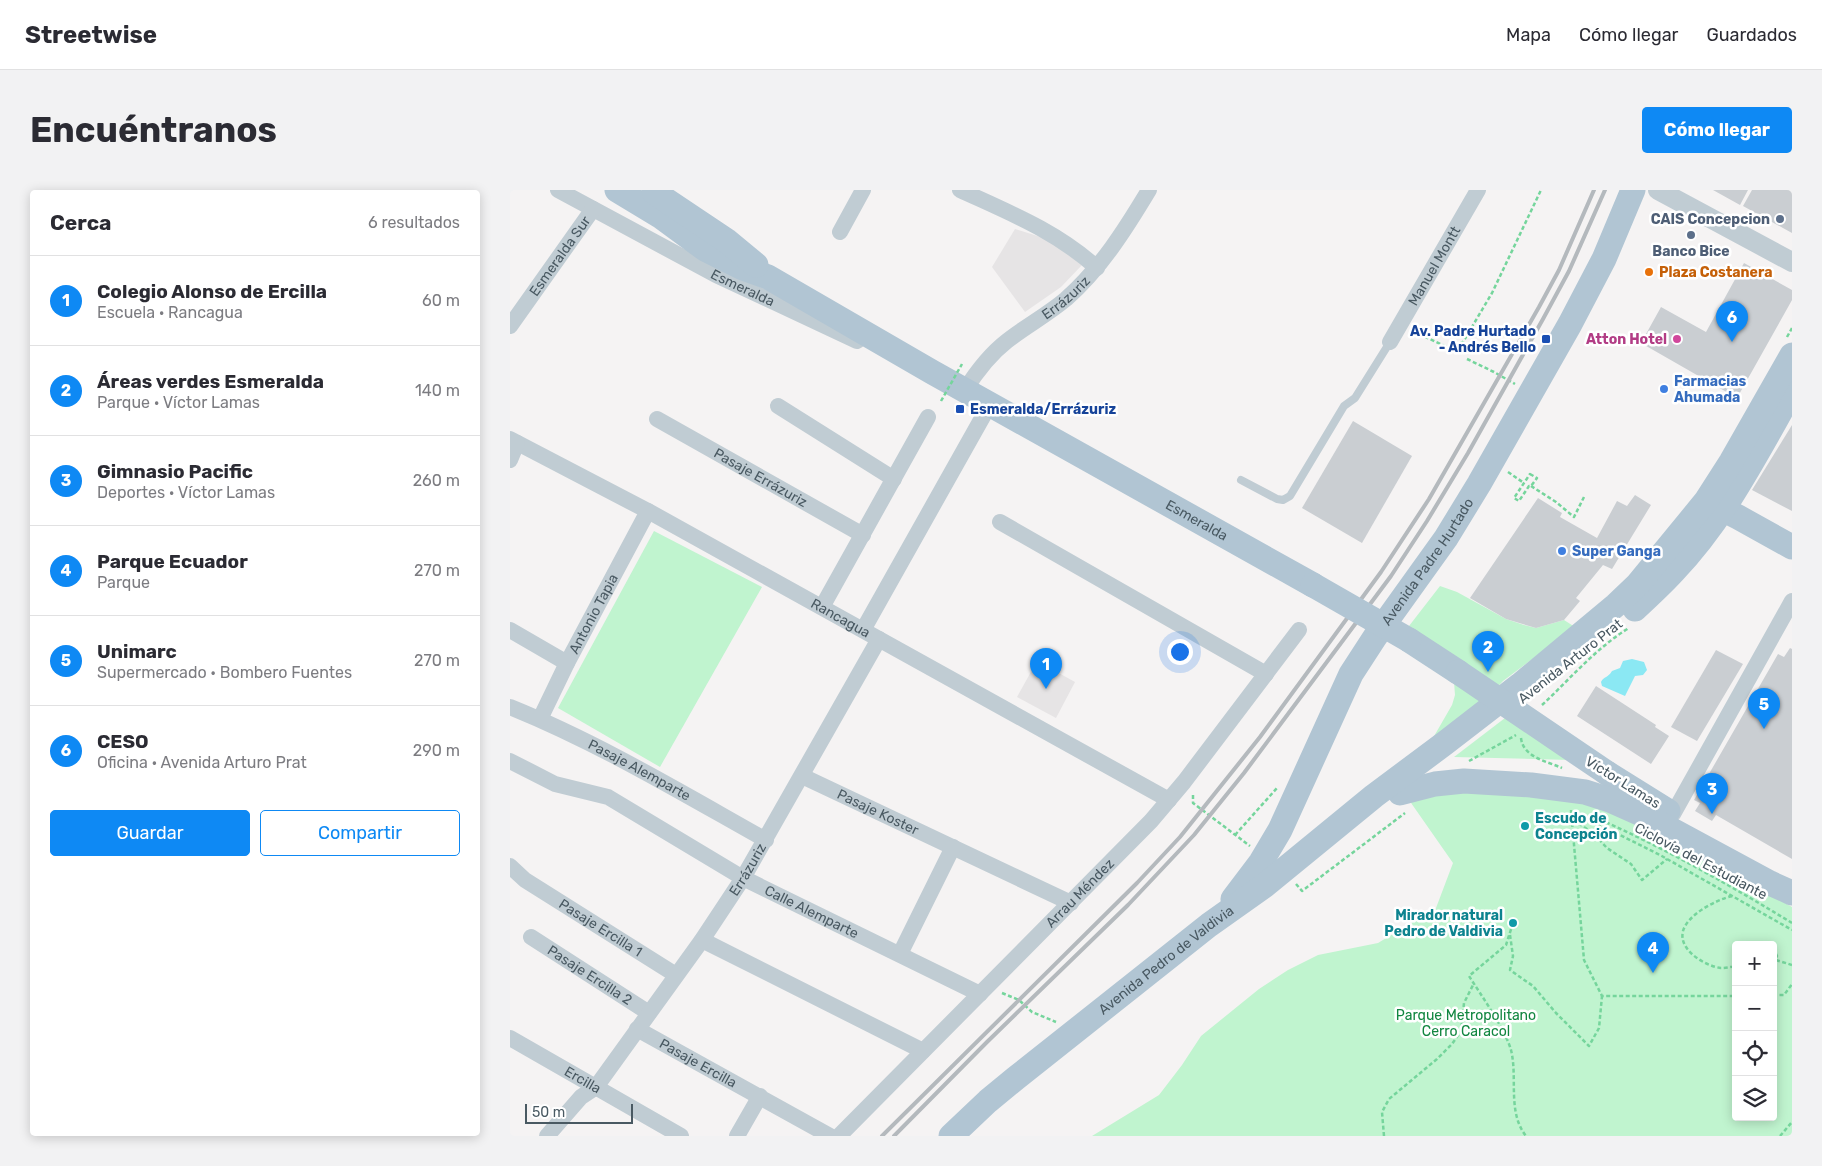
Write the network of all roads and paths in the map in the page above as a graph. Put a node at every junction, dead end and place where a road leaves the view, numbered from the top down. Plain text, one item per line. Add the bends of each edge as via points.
1 (558, 190) edge
2 (617, 190) edge
3 (649, 190) edge
4 (863, 190) edge
5 (960, 190) edge
6 (1149, 190) edge
7 (1478, 190) edge
8 (1541, 190) edge
9 (1634, 190) edge
10 (1658, 190) edge
11 (593, 209) junction
12 (660, 216) junction
13 (840, 232) dead end
14 (1792, 262) edge
15 (1097, 268) junction
16 (768, 277) junction
17 (510, 326) edge
18 (1394, 335) junction
19 (1792, 355) edge
20 (1468, 359) dead end
21 (962, 364) dead end
22 (932, 372) junction
23 (1520, 388) dead end
24 (965, 390) junction
25 (1792, 391) edge
26 (941, 401) dead end
27 (990, 404) junction
28 (778, 406) dead end
29 (928, 418) dead end
30 (657, 419) dead end
31 (513, 441) edge
32 (510, 460) edge
33 (1506, 471) dead end
34 (894, 479) junction
35 (1242, 480) dead end
36 (1524, 483) junction
37 (1531, 486) junction
38 (1584, 496) dead end
39 (1714, 505) junction
40 (648, 512) junction
41 (1000, 522) dead end
42 (863, 535) junction
43 (1792, 547) edge
44 (1792, 601) edge
45 (822, 607) junction
46 (1634, 625) dead end
47 (510, 630) edge
48 (863, 630) junction
49 (1299, 630) dead end
50 (879, 639) junction
51 (567, 663) junction
52 (1583, 666) dead end
53 (1458, 672) joint
54 (1266, 674) junction
55 (510, 707) edge
56 (540, 719) junction
57 (1520, 732) dead end
58 (510, 761) edge
59 (1465, 763) dead end
60 (802, 776) junction
61 (1280, 783) dead end
62 (1193, 791) dead end
63 (1398, 798) junction
64 (1169, 800) junction
65 (1580, 811) dead end
66 (1673, 814) junction
67 (1589, 815) dead end
68 (1574, 816) junction
69 (1235, 835) junction
70 (766, 840) junction
71 (953, 847) junction
72 (1253, 848) dead end
73 (1667, 859) junction
74 (510, 866) edge
75 (744, 878) junction
76 (1792, 884) edge
77 (1297, 885) junction
78 (1792, 893) edge
79 (1732, 896) junction
80 (1071, 903) junction
81 (1513, 923) dead end
82 (1792, 923) edge
83 (1209, 925) junction
84 (1792, 930) edge
85 (1510, 934) junction
86 (531, 937) dead end
87 (702, 940) junction
88 (900, 954) junction
89 (1777, 962) edge
90 (1792, 965) edge
91 (1732, 966) edge
92 (676, 975) junction
93 (1474, 983) junction
94 (1792, 984) edge
95 (998, 992) dead end
96 (980, 994) junction
97 (1777, 995) edge
98 (1602, 996) junction
99 (1732, 996) edge
100 (649, 1013) junction
101 (1057, 1023) dead end
102 (637, 1029) junction
103 (510, 1038) edge
104 (923, 1051) junction
105 (596, 1087) junction
106 (760, 1096) junction
107 (1792, 1122) edge
108 (957, 1133) edge
109 (547, 1136) edge
110 (681, 1136) edge
111 (737, 1136) edge
112 (830, 1136) edge
113 (839, 1136) edge
114 (1384, 1136) edge
115 (1526, 1136) edge
116 (1780, 1136) edge

1 - 11 street, Esmeralda
2 - 12 main road, Esmeralda
3 - 12 main road
3 - 16 main road via 727,241
4 - 13 street
5 - 15 street via 1055,236
6 - 15 street, Errázuriz
7 - 18 street, Manuel Montt
8 - 18 path via 1492,293 1463,342 1449,348 1416,332
9 - 83 main road, Avenida Padre Hurtado via 1595,278 1479,484 1446,538 1351,674 1270,846 1239,892
10 - 14 street
11 - 17 street, Esmeralda Sur
11 - 22 street, Esmeralda via 754,294 901,363
12 - 16 main road, Esmeralda via 711,253
15 - 24 street, Errázuriz via 1065,299 995,351
16 - 22 main road, Esmeralda
18 - 35 lane via 1355,398 1344,406 1290,496 1277,499
19 - 39 main road, Avenida Arturo Prat via 1731,462
20 - 23 path
21 - 26 path, bridge
22 - 24 main road, Esmeralda
24 - 27 main road, Esmeralda
25 - 39 main road, Avenida Arturo Prat via 1746,474
27 - 48 street
27 - 53 main road, Esmeralda, bridge via 1409,640
28 - 34 street
29 - 34 street
30 - 42 street, Pasaje Errázuriz
31 - 32 street
31 - 40 street, Rancagua
33 - 36 path
34 - 42 street
36 - 37 path via 1530,474 1537,478
36 - 37 path via 1514,498 1519,501
37 - 38 path via 1574,517
39 - 43 main road
39 - 63 main road, Avenida Arturo Prat via 1674,572 1630,614
40 - 45 street, Rancagua
40 - 51 street, Antonio Tapia
41 - 54 street
42 - 45 street
44 - 66 street
45 - 48 street, Rancagua
46 - 52 path via 1593,654
47 - 51 street
48 - 50 street, Rancagua
49 - 54 street, Arrau Méndez
50 - 60 street, Errázuriz
50 - 64 street, Rancagua
51 - 56 street, Antonio Tapia
53 - 66 main road, Víctor Lamas, bridge via 1606,773
54 - 64 street, Arrau Méndez
55 - 56 street, Pasaje Alemparte
56 - 70 street, Pasaje Alemparte via 622,760
57 - 59 path
58 - 75 street, Calle Alemparte via 555,784 608,797
60 - 70 street, Errázuriz
60 - 71 street, Pasaje Koster
61 - 69 path
62 - 69 path via 1193,803
63 - 77 main road, Avenida Arturo Prat
63 - 77 path via 1399,816
63 - 78 main road via 1435,784 1464,781 1584,792 1646,816
63 - 83 main road, Avenida Pedro de Valdivia
64 - 80 street, Arrau Méndez
65 - 68 path via 1571,808
66 - 76 main road, Víctor Lamas
67 - 82 path, Ciclovía del Estudiante via 1664,850
68 - 73 path via 1596,823
68 - 73 path via 1607,848 1631,864 1642,880
68 - 98 path via 1584,960
69 - 72 path
70 - 75 street, Errázuriz
71 - 80 street, Pasaje Koster
71 - 88 street
73 - 79 path
74 - 92 street, Pasaje Ercilla 1 via 526,880
75 - 87 street, Errázuriz
75 - 88 street, Calle Alemparte
77 - 108 main road, Avenida Pedro de Valdivia via 1004,1107
79 - 84 path
79 - 91 path via 1696,914 1683,931 1690,952 1720,968
80 - 96 street, Arrau Méndez
81 - 85 path
83 - 108 main road, Avenida Pedro de Valdivia via 1016,1078
85 - 93 path via 1506,944 1469,976
85 - 98 path via 1513,956 1510,970 1533,986 1589,1046 1599,1028
86 - 100 street, Pasaje Ercilla 2
87 - 92 street, Errázuriz
87 - 104 street
88 - 96 street, Calle Alemparte
89 - 90 path
92 - 100 street, Errázuriz
93 - 114 path via 1464,1003 1461,1031 1456,1038 1437,1059 1389,1099 1382,1112
93 - 115 path via 1508,1042 1514,1071 1514,1103 1519,1127
94 - 97 path via 1784,995
95 - 101 path via 1019,1000 1032,1012
96 - 104 street, Arrau Méndez
98 - 99 path
100 - 102 street, Errázuriz
102 - 105 street, Errázuriz
102 - 106 street, Pasaje Ercilla
103 - 105 street, Ercilla
104 - 113 street, Arrau Méndez
105 - 109 street, Errázuriz via 581,1098
105 - 110 street, Ercilla
106 - 111 street
106 - 112 street, Pasaje Ercilla
107 - 116 path

